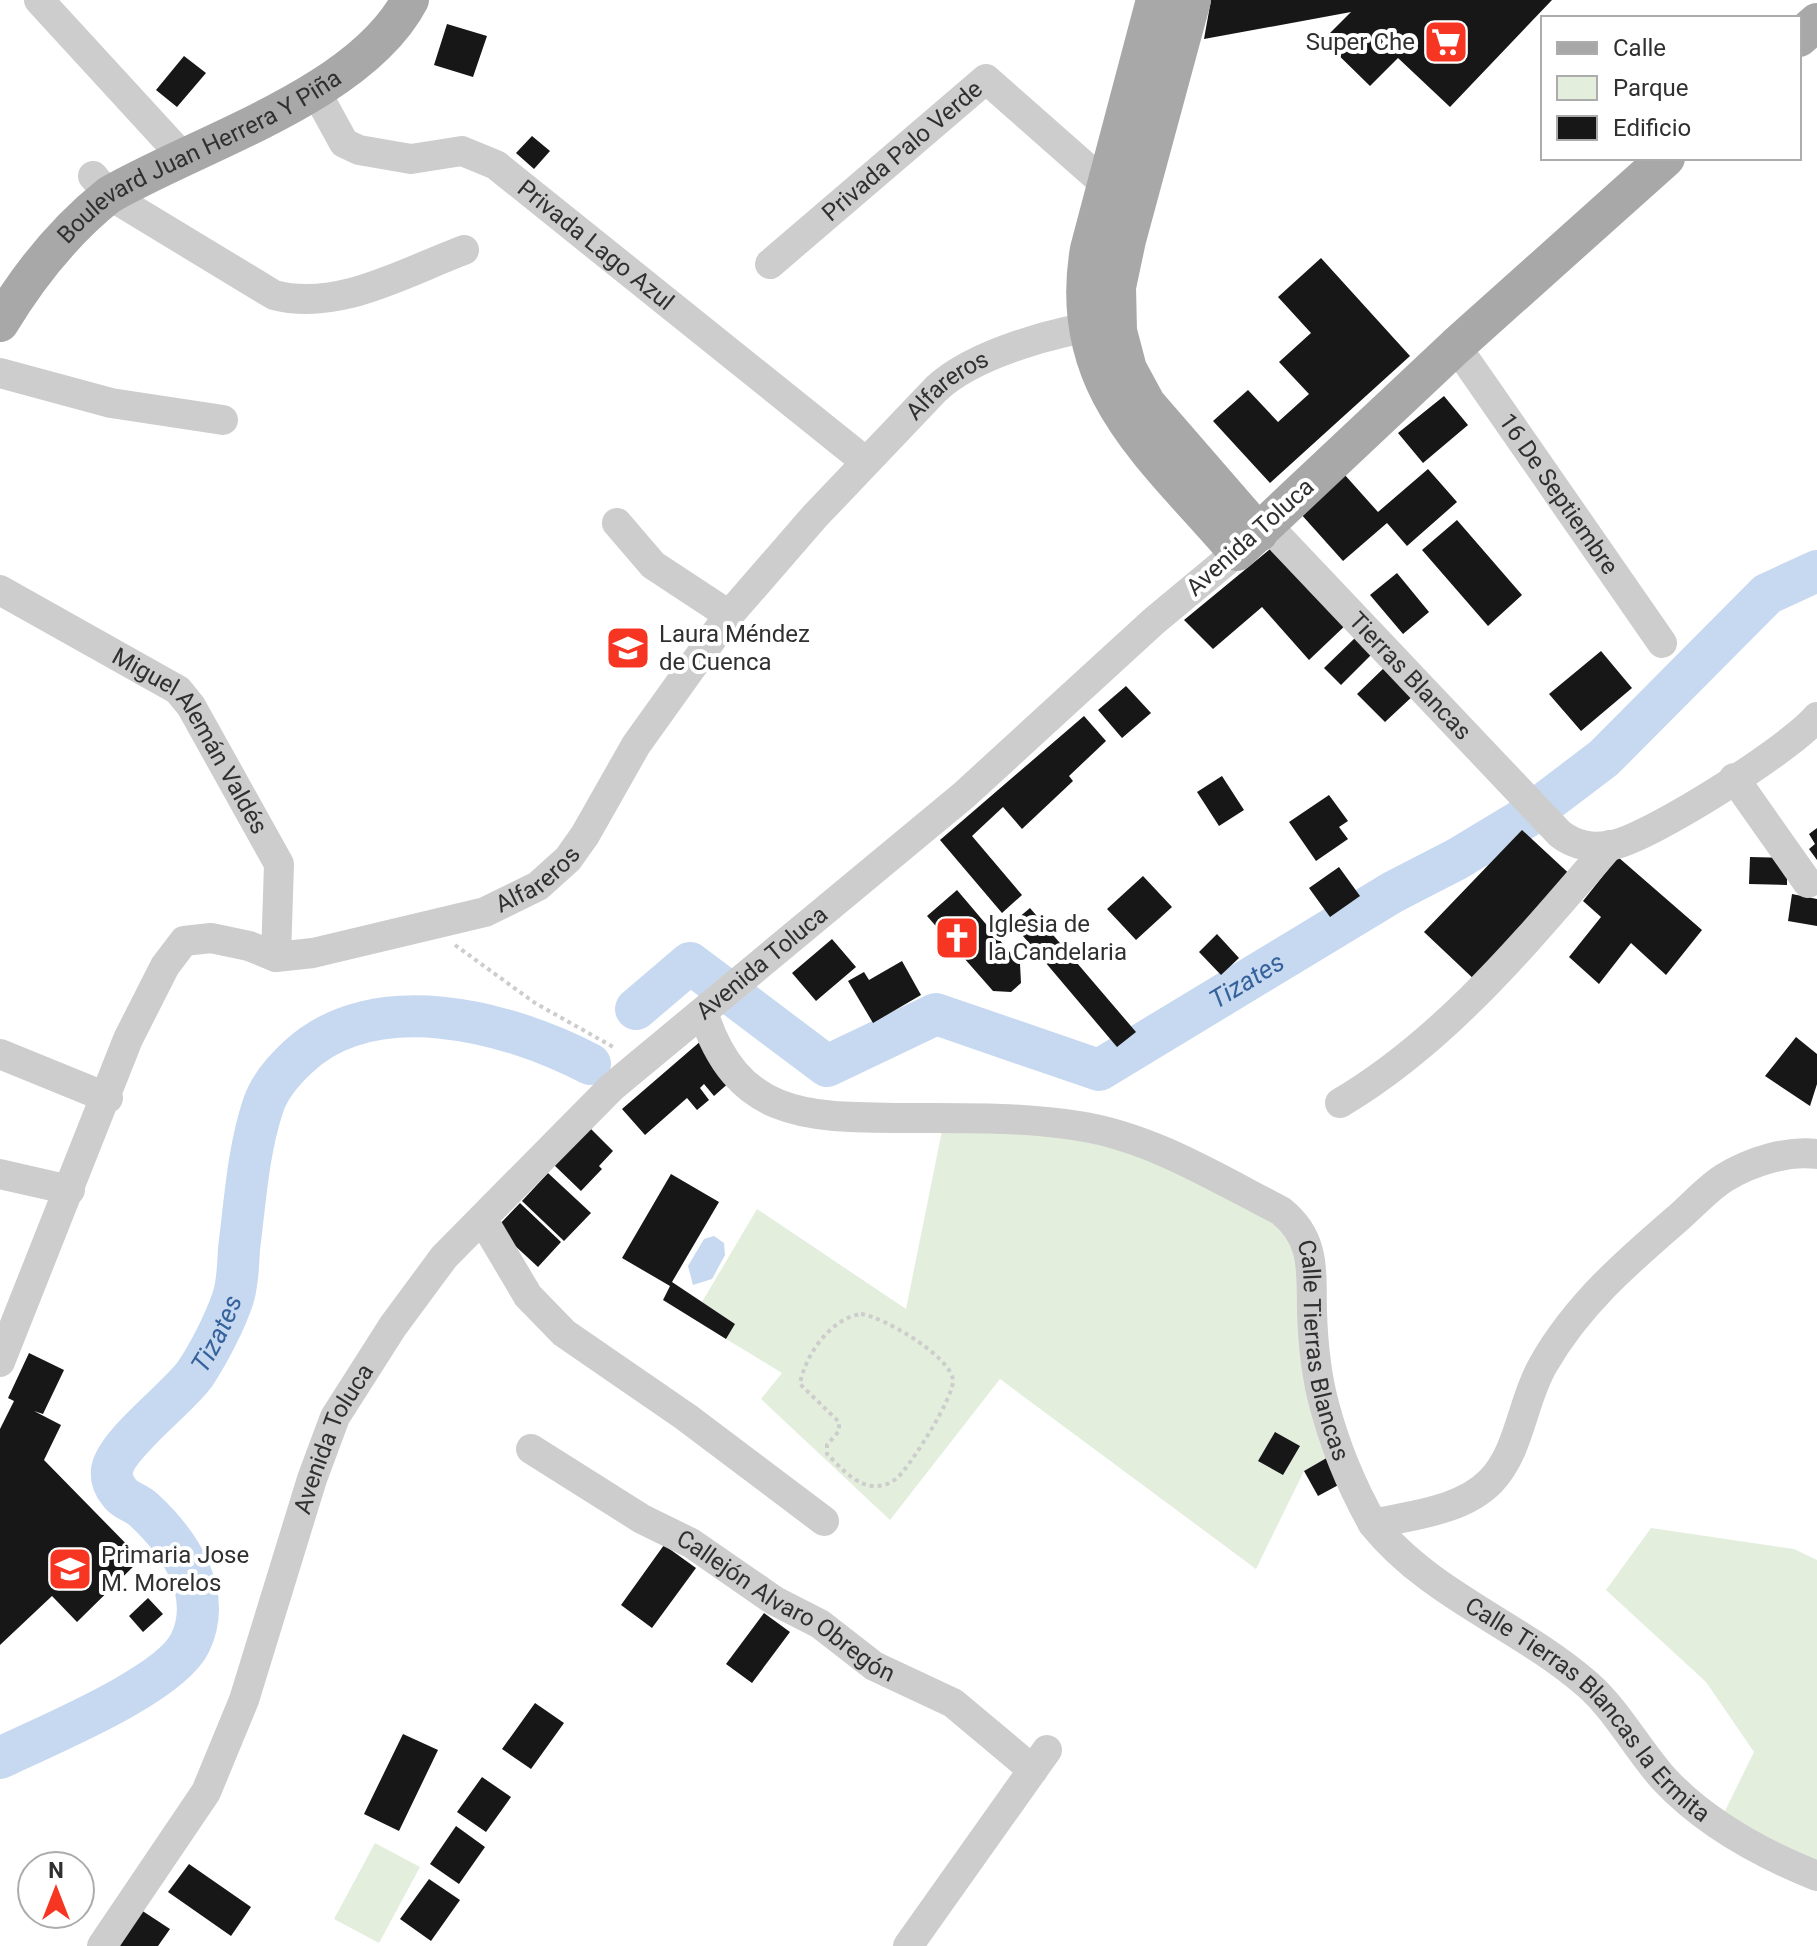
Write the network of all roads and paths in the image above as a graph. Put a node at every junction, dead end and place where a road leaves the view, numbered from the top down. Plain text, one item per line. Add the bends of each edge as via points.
1 (39, 0) edge
2 (380, 0) edge
3 (410, 0) edge
4 (1155, 0) edge
5 (1192, 0) edge
6 (1817, 22) edge
7 (1801, 36) edge
8 (315, 90) junction
9 (175, 148) junction
10 (1664, 160) edge
11 (1105, 184) junction
12 (101, 185) junction
13 (464, 250) dead end
14 (770, 264) dead end
15 (0, 276) edge
16 (0, 323) edge
17 (1102, 326) junction
18 (1456, 346) junction
19 (0, 373) edge
20 (223, 420) dead end
21 (866, 462) junction
22 (617, 523) dead end
23 (1255, 537) junction
24 (0, 590) edge
25 (729, 615) junction
26 (1662, 643) dead end
27 (1817, 717) edge
28 (1734, 778) junction
29 (1610, 845) junction
30 (1808, 883) dead end
31 (442, 923) junction
32 (276, 957) junction
33 (720, 998) junction
34 (599, 1036) dead end
35 (0, 1054) edge
36 (108, 1098) junction
37 (1340, 1103) dead end
38 (1817, 1154) edge
39 (0, 1174) edge
40 (70, 1190) junction
41 (483, 1220) junction
42 (824, 1337) joint
43 (0, 1362) edge
44 (531, 1449) dead end
45 (824, 1521) dead end
46 (1373, 1524) junction
47 (1817, 1876) edge
48 (102, 1946) edge
49 (908, 1946) edge

1 - 9 street
2 - 9 main road, Boulevard Juan Herrera Y Piña via 320,57
3 - 8 main road, Boulevard Juan Herrera Y Piña via 374,46
4 - 11 main road
5 - 17 main road via 1117,287
6 - 7 main road
8 - 9 main road, Boulevard Juan Herrera Y Piña
8 - 21 street, Privada Lago Azul via 344,143 359,150 411,159 462,151 496,165
9 - 12 main road, Boulevard Juan Herrera Y Piña
10 - 18 main road, Avenida Toluca
11 - 14 street, Privada Palo Verde via 986,79
11 - 17 main road via 1084,274
12 - 13 street via 274,295 288,298 330,299
12 - 15 main road, Boulevard Juan Herrera Y Piña via 59,202
12 - 16 main road, Boulevard Juan Herrera Y Piña
17 - 21 street, Alfareros via 966,366 936,389
17 - 23 main road via 1098,374 1121,416
18 - 23 main road, Avenida Toluca
18 - 26 street, 16 De Septiembre
19 - 20 street via 111,403
21 - 25 street, Alfareros
22 - 25 street via 653,565
23 - 29 street, Tierras Blancas via 1553,825 1579,845
23 - 33 street, Avenida Toluca via 1154,621 964,795
24 - 32 street, Miguel Alemán Valdés via 178,690 191,706 279,864
25 - 31 street, Alfareros via 636,745 568,859 512,901
27 - 28 street via 1805,731
28 - 29 street via 1641,835
28 - 30 street
29 - 37 street via 1525,943 1434,1035
31 - 32 street, Alfareros
31 - 34 path via 449,940 476,964
32 - 36 street, Alfareros via 211,938 184,941 165,966 128,1039
33 - 41 street, Avenida Toluca via 612,1087
33 - 46 street, Calle Tierras Blancas via 717,1049 756,1092 790,1110 828,1117 1014,1119 1083,1126 1181,1159 1281,1211 1309,1247 1314,1343 1324,1405 1340,1455
35 - 36 street
36 - 40 street, Alfareros
38 - 46 street via 1803,1152 1752,1164 1722,1179 1612,1276 1572,1320 1542,1365 1508,1457 1491,1482 1451,1506
39 - 40 street
40 - 43 street, Alfareros
41 - 45 street via 528,1296 564,1333
41 - 48 street, Avenida Toluca via 436,1269 393,1326 335,1417 244,1700 206,1792
42 - 42 path via 839,1320 872,1315 943,1360 952,1375 948,1401 901,1474 883,1486 860,1484 827,1454 839,1422 800,1384
44 - 49 street, Callejón Alvaro Obregón via 820,1624 874,1666 953,1703 1040,1760
46 - 47 street, Calle Tierras Blancas la Ermita via 1422,1574 1590,1686 1665,1780 1718,1825

